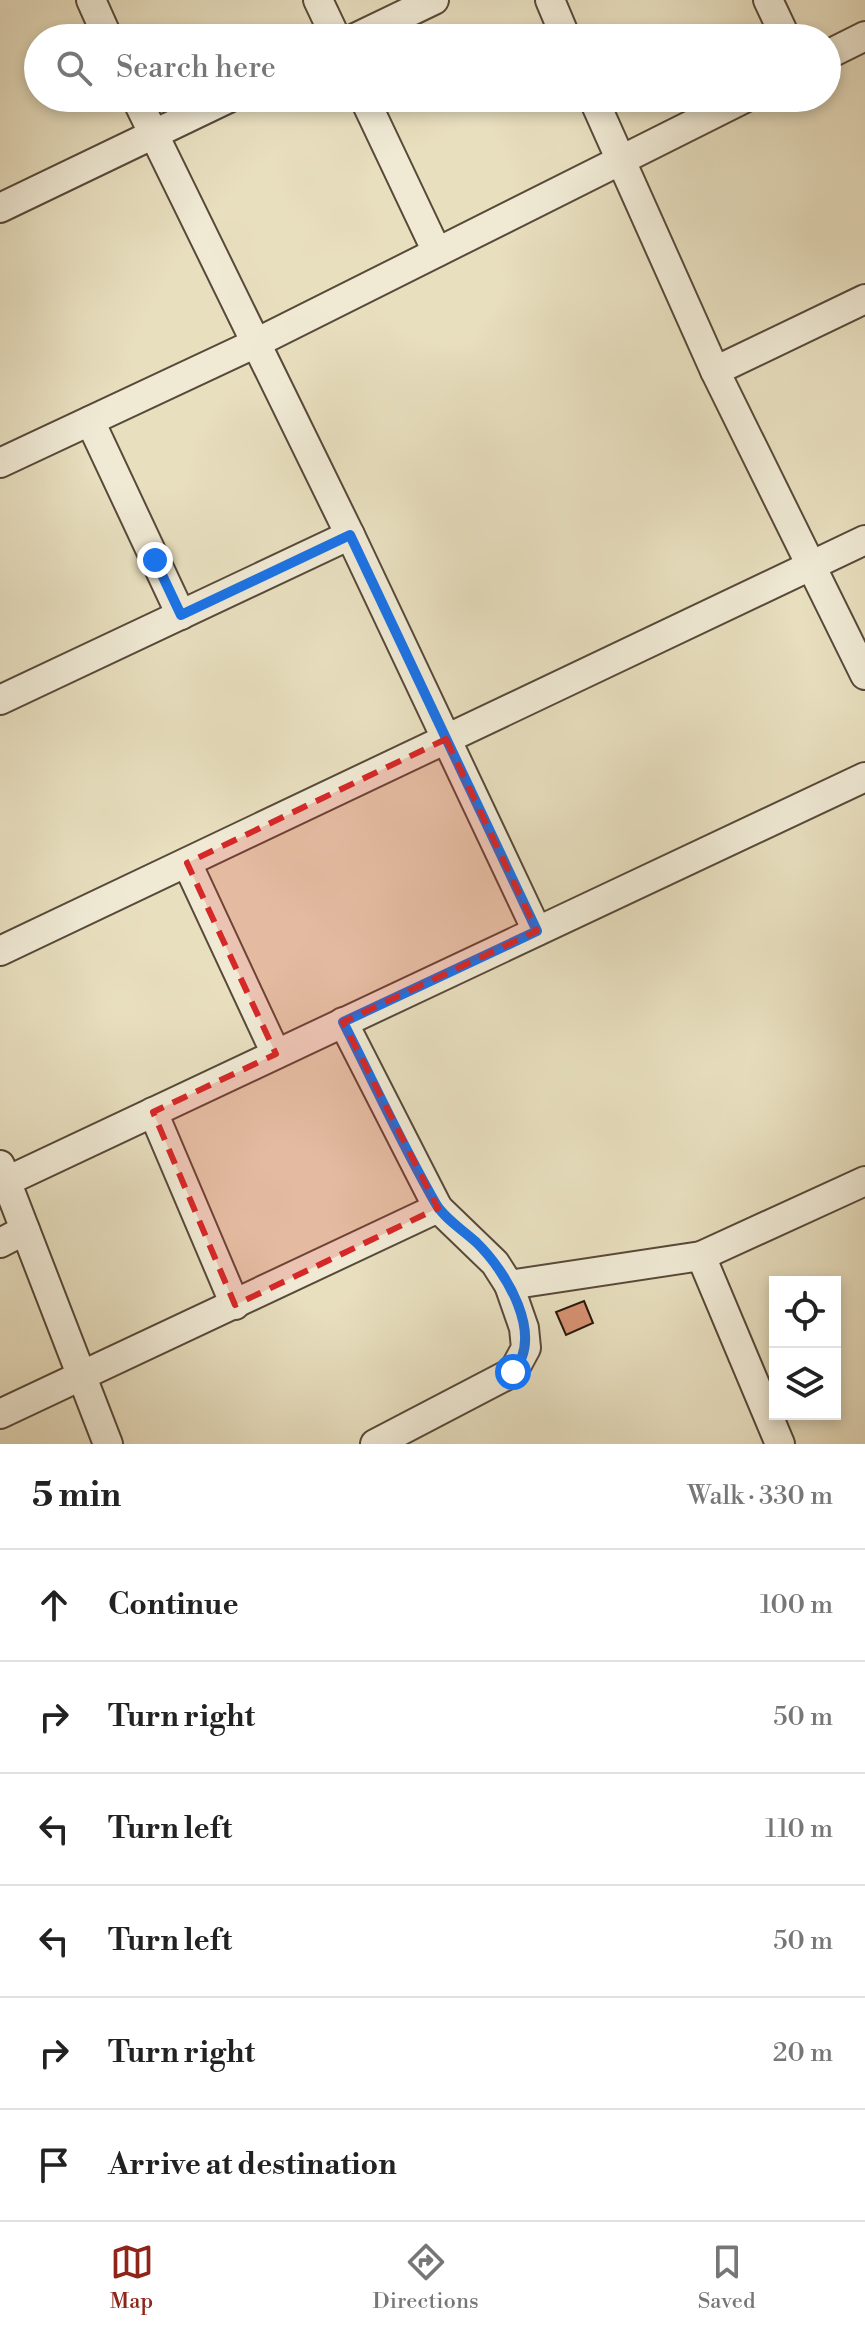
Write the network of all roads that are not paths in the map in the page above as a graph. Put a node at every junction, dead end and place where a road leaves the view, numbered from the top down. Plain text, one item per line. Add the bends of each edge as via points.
1 (91, 0) edge
2 (318, 0) edge
3 (434, 0) edge
4 (550, 0) edge
5 (768, 0) edge
6 (102, 24) edge
7 (329, 24) edge
8 (384, 24) edge
9 (560, 24) edge
10 (779, 24) edge
11 (865, 36) edge
12 (841, 48) edge
13 (142, 112) edge
14 (200, 112) edge
15 (371, 112) edge
16 (599, 112) edge
17 (718, 112) edge
18 (153, 135) junction
19 (621, 162) junction
20 (0, 208) edge
21 (437, 252) junction
22 (865, 299) edge
23 (254, 344) junction
24 (715, 371) junction
25 (90, 421) junction
26 (0, 463) edge
27 (350, 535) junction
28 (865, 540) edge
29 (810, 566) junction
30 (181, 615) junction
31 (865, 675) edge
32 (0, 700) edge
33 (446, 739) junction
34 (865, 777) edge
35 (187, 863) junction
36 (537, 931) junction
37 (0, 951) edge
38 (343, 1022) junction
39 (276, 1054) junction
40 (153, 1112) junction
41 (3, 1172) edge
42 (865, 1181) edge
43 (438, 1208) junction
44 (12, 1237) edge
45 (701, 1256) junction
46 (509, 1285) junction
47 (235, 1305) junction
48 (81, 1377) junction
49 (0, 1414) edge
50 (108, 1444) edge
51 (375, 1444) edge
52 (780, 1444) edge

1 - 6 street
2 - 7 street
3 - 8 street
4 - 9 street
5 - 10 street
11 - 12 street
13 - 18 street
14 - 18 street
15 - 21 street
16 - 19 street
17 - 19 street
18 - 20 street
18 - 23 street
19 - 21 street
19 - 24 street
21 - 23 street
22 - 24 street
23 - 25 street
23 - 27 street
24 - 29 street
25 - 26 street
25 - 30 street
27 - 30 street
27 - 33 street
28 - 29 street
29 - 31 street
29 - 33 street
30 - 32 street
33 - 35 street
33 - 36 street
34 - 36 street
35 - 37 street
35 - 39 street
36 - 38 street
38 - 39 street
38 - 43 street
39 - 40 street
40 - 41 street
40 - 47 street
41 - 44 street
42 - 45 street
43 - 46 street via 495,1263
43 - 47 street
44 - 48 street
45 - 46 street
45 - 52 street
46 - 51 street via 526,1348 513,1372
47 - 48 street
48 - 49 street
48 - 50 street

